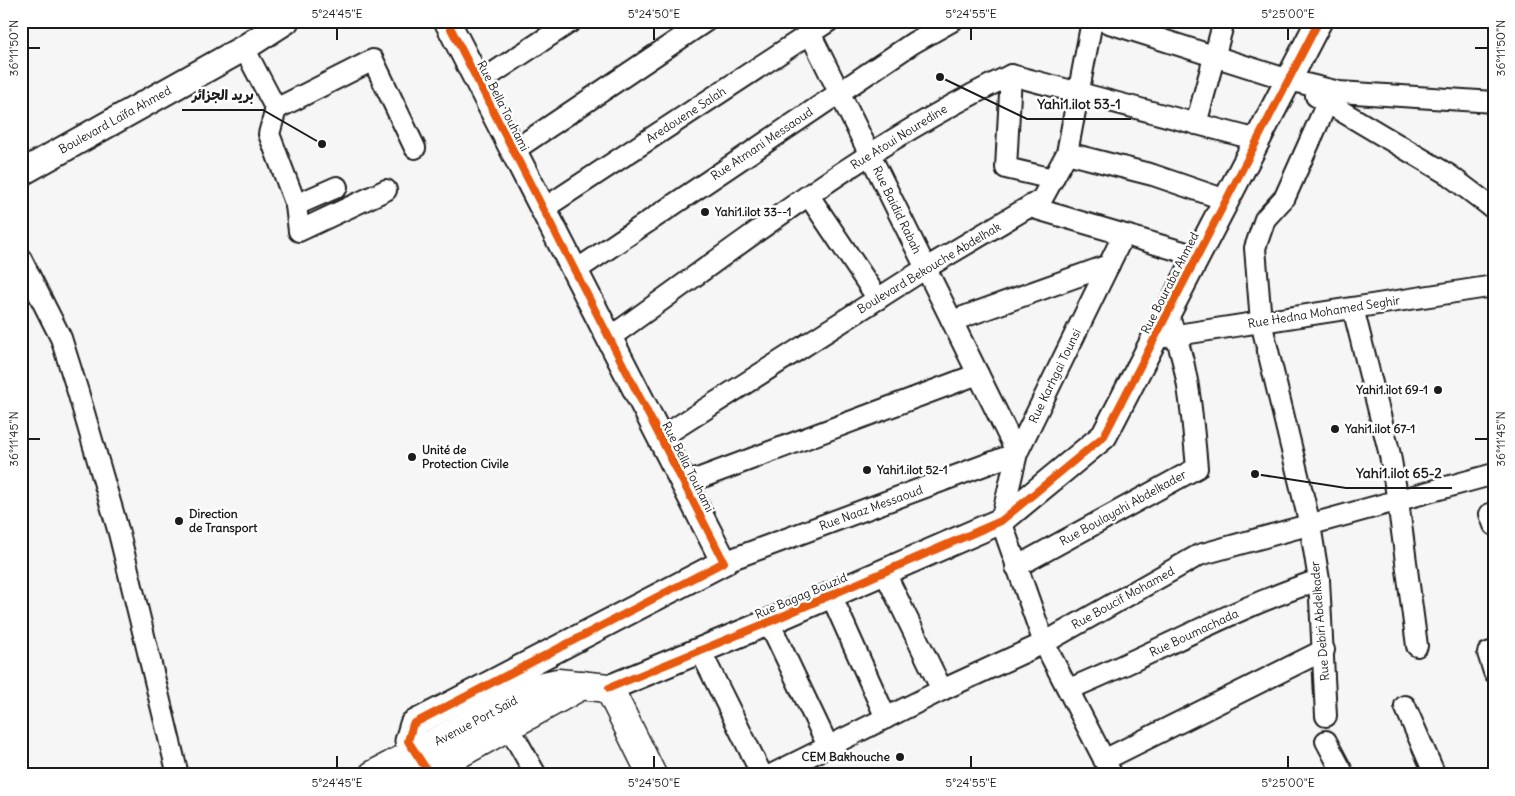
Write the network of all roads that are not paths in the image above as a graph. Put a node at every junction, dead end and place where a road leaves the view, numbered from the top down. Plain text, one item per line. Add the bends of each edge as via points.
1 (286, 21) edge
2 (447, 21) edge
3 (572, 21) edge
4 (706, 21) edge
5 (829, 21) edge
6 (952, 21) edge
7 (1092, 21) edge
8 (1103, 21) edge
9 (1224, 21) edge
10 (1319, 21) edge
11 (808, 27) edge
12 (244, 48) junction
13 (1216, 56) junction
14 (1011, 75) junction
15 (1289, 80) junction
16 (478, 83) junction
17 (839, 92) junction
18 (1077, 93) junction
19 (1494, 102) edge
20 (1327, 103) junction
21 (276, 109) junction
22 (1196, 124) junction
23 (1258, 140) junction
24 (414, 148) dead end
25 (513, 151) junction
26 (869, 153) junction
27 (1067, 153) junction
28 (21, 173) edge
29 (1053, 179) junction
30 (337, 187) dead end
31 (386, 190) dead end
32 (809, 196) junction
33 (1226, 200) junction
34 (296, 205) junction
35 (1030, 207) junction
36 (543, 209) junction
37 (1494, 209) edge
38 (1123, 236) junction
39 (1197, 256) junction
40 (21, 259) edge
41 (1109, 266) junction
42 (926, 268) junction
43 (575, 271) junction
44 (1494, 286) edge
45 (878, 299) junction
46 (1353, 308) junction
47 (952, 321) junction
48 (1261, 322) junction
49 (1166, 329) junction
50 (609, 338) junction
51 (978, 374) junction
52 (660, 438) junction
53 (1017, 453) junction
54 (1494, 474) edge
55 (684, 484) junction
56 (1398, 500) junction
57 (1001, 521) junction
58 (1310, 525) junction
59 (724, 562) junction
60 (1016, 567) junction
61 (884, 572) junction
62 (1319, 580) junction
63 (831, 595) junction
64 (769, 622) junction
65 (1044, 643) junction
66 (1417, 646) dead end
67 (700, 650) junction
68 (1324, 650) junction
69 (1491, 652) edge
70 (1494, 672) edge
71 (596, 686) junction
72 (1069, 689) junction
73 (942, 690) junction
74 (1405, 706) dead end
75 (1326, 716) dead end
76 (886, 718) junction
77 (509, 727) junction
78 (1326, 741) dead end
79 (828, 746) junction
80 (1108, 767) edge
81 (424, 769) edge
82 (530, 772) edge
83 (178, 775) edge
84 (373, 775) edge
85 (652, 775) edge
86 (762, 775) edge
87 (771, 775) edge
88 (1344, 775) edge
89 (1435, 775) edge

1 - 12 street, Boulevard Laïfa Ahmed
2 - 16 street, Rue Bella Touhami
3 - 16 street
4 - 25 street
5 - 11 street, Aredouene Salah
6 - 17 street, Rue Atmani Messaoud via 912,43
7 - 18 street, Boulevard Bekouche Abdelhak
8 - 13 street
9 - 13 street
10 - 15 street, Rue Bouraba Ahmed
11 - 17 street, Rue Baidid Rabah
11 - 36 street, Aredouene Salah
12 - 21 street
12 - 28 street, Boulevard Laïfa Ahmed
13 - 15 street
13 - 22 street
14 - 18 street
14 - 26 street, Rue Atoui Nouredine via 959,100
14 - 29 street via 1006,168
15 - 19 street via 1339,92
15 - 20 street
15 - 23 street, Rue Bouraba Ahmed
16 - 25 street, Rue Bella Touhami
17 - 26 street, Rue Baidid Rabah
17 - 43 street, Rue Atmani Messaoud
18 - 22 street
18 - 27 street, Boulevard Bekouche Abdelhak
20 - 37 street via 1449,175
20 - 48 street, Rue Debiri Abdelkader via 1285,197 1265,219 1255,248
21 - 24 street via 373,60
21 - 34 street via 269,134
22 - 23 street
23 - 33 street, Rue Bouraba Ahmed
25 - 36 street, Rue Bella Touhami
26 - 32 street, Rue Atoui Nouredine
26 - 42 street, Rue Baidid Rabah
27 - 29 street, Boulevard Bekouche Abdelhak
27 - 33 street via 1153,175
29 - 35 street, Boulevard Bekouche Abdelhak via 1042,199
30 - 34 street
31 - 34 street via 299,230
32 - 45 street
32 - 50 street, Rue Atoui Nouredine
33 - 39 street, Rue Bouraba Ahmed
35 - 38 street
35 - 42 street, Boulevard Bekouche Abdelhak
36 - 43 street, Rue Bella Touhami
38 - 39 street
38 - 41 street, Rue Karhgai Tounsi
39 - 49 street, Rue Bouraba Ahmed
40 - 83 street via 61,338 78,392 119,534
41 - 47 street
41 - 53 street, Rue Karhgai Tounsi
42 - 45 street, Boulevard Bekouche Abdelhak
42 - 47 street, Rue Baidid Rabah
43 - 50 street, Rue Bella Touhami
44 - 46 street, Rue Hedna Mohamed Seghir
45 - 52 street, Boulevard Bekouche Abdelhak
46 - 48 street, Rue Hedna Mohamed Seghir
46 - 56 street
47 - 51 street, Rue Baidid Rabah
48 - 49 street, Rue Hedna Mohamed Seghir
48 - 58 street, Rue Debiri Abdelkader
49 - 57 street, Rue Bouraba Ahmed via 1104,436
49 - 60 street, Rue Boulayahi Abdelkader via 1189,390 1197,468
50 - 52 street, Rue Bella Touhami
51 - 53 street, Rue Baidid Rabah
51 - 55 street
52 - 55 street, Rue Bella Touhami
53 - 57 street, Rue Karhgai Tounsi
53 - 59 street, Rue Naaz Messaoud
54 - 56 street, Rue Boucif Mohamed
55 - 59 street, Rue Bella Touhami
56 - 58 street, Rue Boucif Mohamed
56 - 66 street
57 - 60 street
57 - 61 street, Rue Bagag Bouzid
58 - 62 street, Rue Debiri Abdelkader
58 - 65 street, Rue Boucif Mohamed via 1199,555
59 - 81 street via 413,724 408,741
60 - 65 street
61 - 63 street, Rue Bagag Bouzid
61 - 73 street
62 - 68 street, Rue Debiri Abdelkader
62 - 72 street, Rue Boumachada via 1282,592
63 - 64 street, Rue Bagag Bouzid
63 - 76 street
64 - 67 street, Rue Bagag Bouzid
64 - 79 street
65 - 72 street
65 - 73 street, Rue Boucif Mohamed
67 - 71 street, Rue Bagag Bouzid
67 - 86 street
68 - 75 street, Rue Debiri Abdelkader
68 - 80 street
69 - 70 street
71 - 77 main road, Avenue Port Saïd
71 - 81 main road, Avenue Port Saïd via 558,683 539,687
71 - 85 main road
72 - 80 street
73 - 76 street, Rue Boucif Mohamed
74 - 89 street
76 - 79 street, Rue Boucif Mohamed
77 - 81 main road, Avenue Port Saïd
77 - 82 street
78 - 88 street
79 - 87 street, Rue Boucif Mohamed
81 - 84 main road, Avenue Port Saïd

